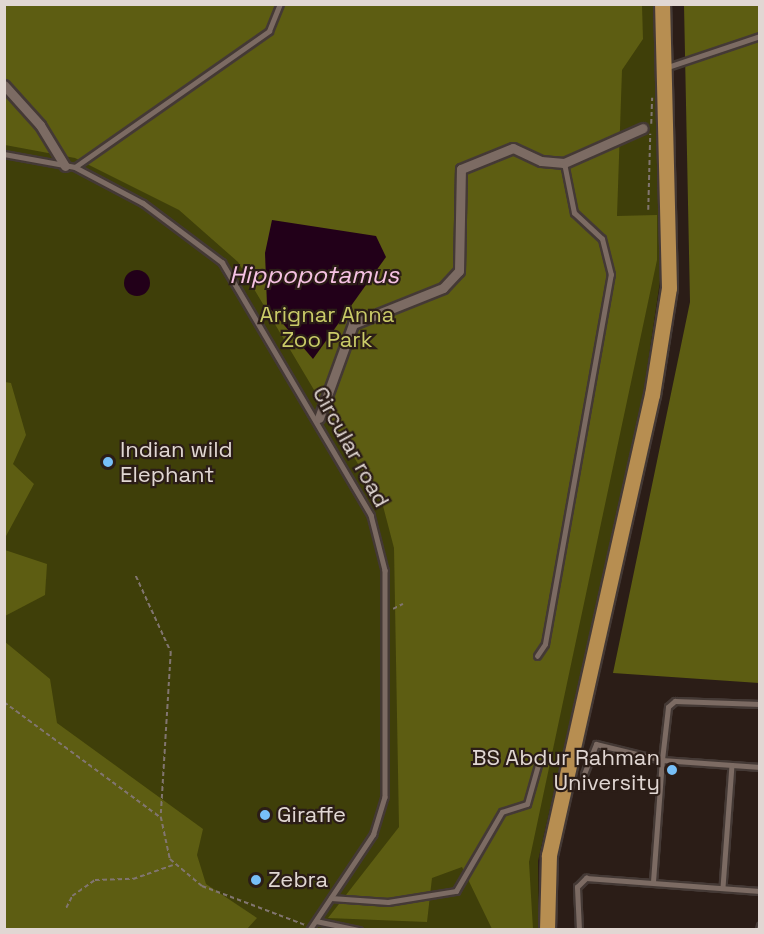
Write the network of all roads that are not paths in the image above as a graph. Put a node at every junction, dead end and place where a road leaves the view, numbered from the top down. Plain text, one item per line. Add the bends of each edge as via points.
1 (280, 4) edge
2 (662, 4) edge
3 (670, 4) edge
4 (759, 36) edge
5 (671, 66) junction
6 (4, 85) edge
7 (643, 128) dead end
8 (4, 154) edge
9 (564, 163) junction
10 (70, 166) junction
11 (656, 395) junction
12 (319, 418) junction
13 (537, 656) dead end
14 (759, 704) edge
15 (662, 760) junction
16 (538, 765) dead end
17 (732, 765) junction
18 (759, 767) edge
19 (585, 774) dead end
20 (653, 882) junction
21 (723, 887) junction
22 (759, 891) edge
23 (331, 898) junction
24 (316, 921) junction
25 (310, 929) edge
26 (359, 930) edge
27 (547, 930) edge
28 (555, 930) edge
29 (579, 930) edge

1 - 10 lane via 269,31
2 - 11 main road via 669,288
3 - 5 main road
4 - 5 lane
5 - 11 main road via 676,288
6 - 10 street
7 - 9 street
8 - 10 lane, Circular road
9 - 12 street via 541,161 513,148 461,169 457,175 459,271 443,288 353,324
9 - 13 lane via 574,213 602,240 611,275 547,634
10 - 12 lane, Circular road via 143,204 222,262
11 - 27 main road via 549,855
11 - 28 main road via 556,856
12 - 23 lane, Circular road via 371,515 385,570 381,817
14 - 15 lane via 675,701 668,707
15 - 17 lane
15 - 19 lane via 596,744
15 - 20 lane
16 - 23 lane via 527,804 502,812 456,891 398,901
17 - 18 lane
17 - 21 lane
20 - 21 lane
20 - 29 lane via 582,879 577,887
21 - 22 lane
23 - 24 lane, Circular road
24 - 25 lane, Circular road
24 - 26 lane

